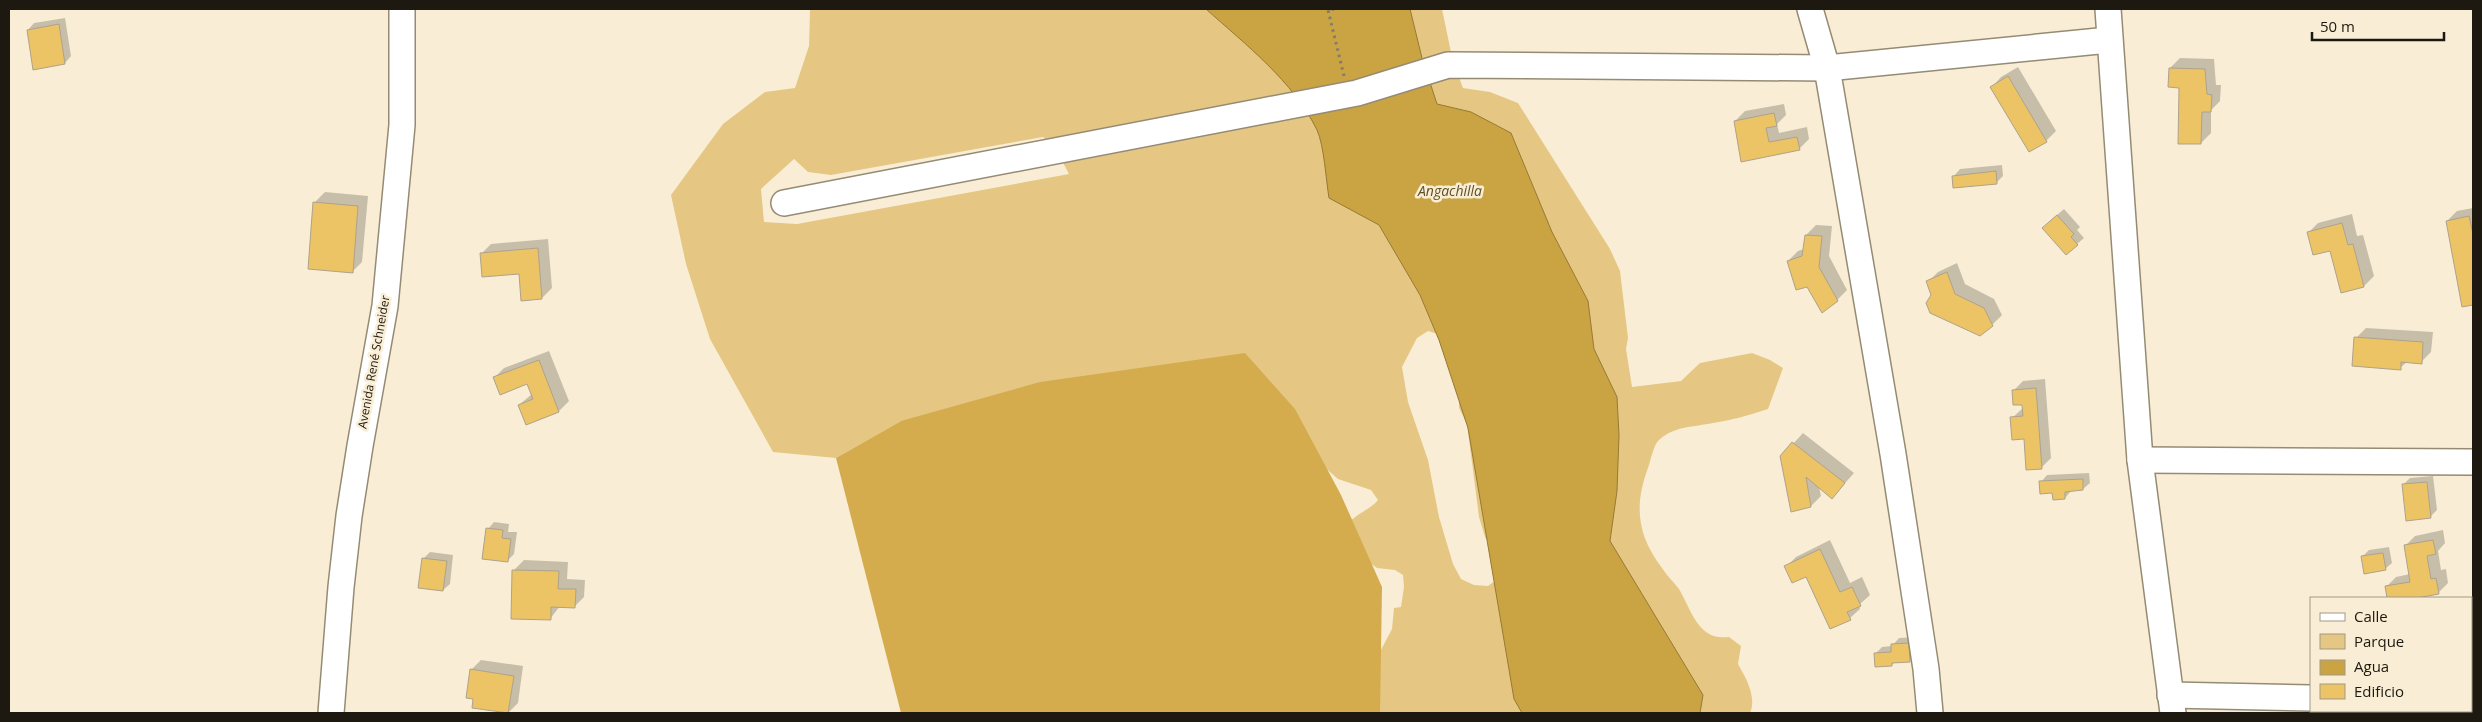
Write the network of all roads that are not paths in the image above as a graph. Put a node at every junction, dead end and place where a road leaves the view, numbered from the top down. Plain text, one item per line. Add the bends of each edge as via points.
1 (402, 9) edge
2 (1810, 9) edge
3 (2108, 9) edge
4 (2109, 40) junction
5 (1827, 68) junction
6 (784, 203) dead end
7 (2140, 460) junction
8 (2473, 462) edge
9 (2310, 698) edge
10 (2171, 704) edge
11 (331, 713) edge
12 (1930, 713) edge

1 - 11 street, Avenida René Schneider via 402,125 386,296 349,516
2 - 5 street
3 - 4 street
4 - 5 street
4 - 7 street
5 - 6 street via 1448,65 1348,95
5 - 12 street via 1894,454
7 - 8 street
7 - 10 street
9 - 10 street

